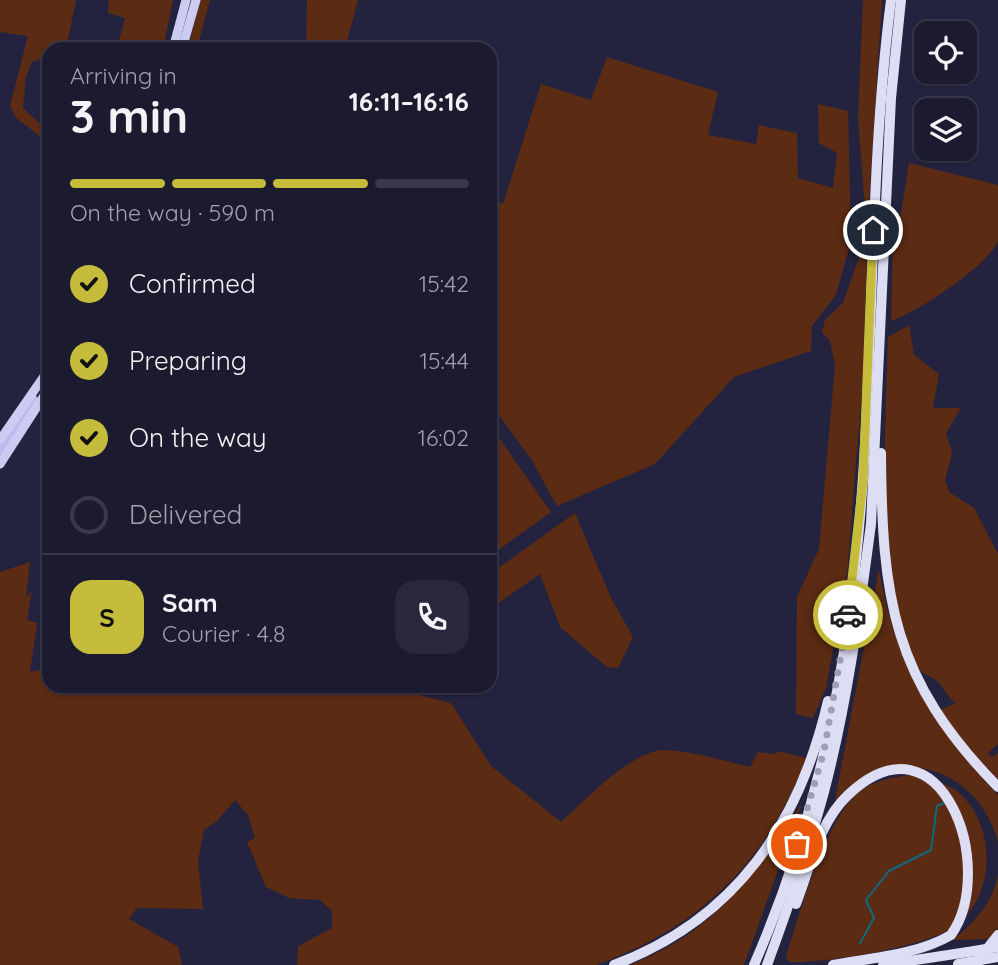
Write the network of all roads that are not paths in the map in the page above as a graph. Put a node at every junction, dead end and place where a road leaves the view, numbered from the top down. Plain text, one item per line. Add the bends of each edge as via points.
1 (186, 0) edge
2 (196, 0) edge
3 (891, 0) edge
4 (901, 0) edge
5 (175, 42) edge
6 (184, 42) edge
7 (42, 382) edge
8 (38, 389) junction
9 (42, 400) edge
10 (878, 418) junction
11 (18, 439) junction
12 (0, 440) edge
13 (0, 451) edge
14 (0, 464) edge
15 (0, 471) edge
16 (848, 622) junction
17 (948, 780) dead end
18 (998, 787) edge
19 (972, 919) dead end
20 (998, 936) edge
21 (998, 947) edge
22 (775, 951) junction
23 (998, 957) edge
24 (955, 964) edge
25 (614, 965) edge
26 (754, 965) edge
27 (769, 965) edge
28 (833, 965) edge
29 (883, 965) edge
30 (975, 965) edge
31 (991, 965) edge

1 - 5 highway
2 - 6 highway
3 - 16 highway via 873,230 863,481
4 - 10 highway via 890,122
7 - 8 highway
8 - 12 highway
8 - 13 main road
9 - 11 highway
10 - 18 highway via 884,563 900,636 941,720
10 - 22 highway via 871,524 843,709
11 - 14 highway
11 - 15 main road
16 - 25 highway via 805,780 768,848 736,886 697,921 654,948
16 - 26 highway via 817,776
17 - 22 highway via 919,771 894,772 866,782 848,796 828,823
19 - 28 highway via 929,944
20 - 30 highway
21 - 29 highway, bridge
22 - 27 highway
23 - 24 highway, bridge
23 - 31 highway

